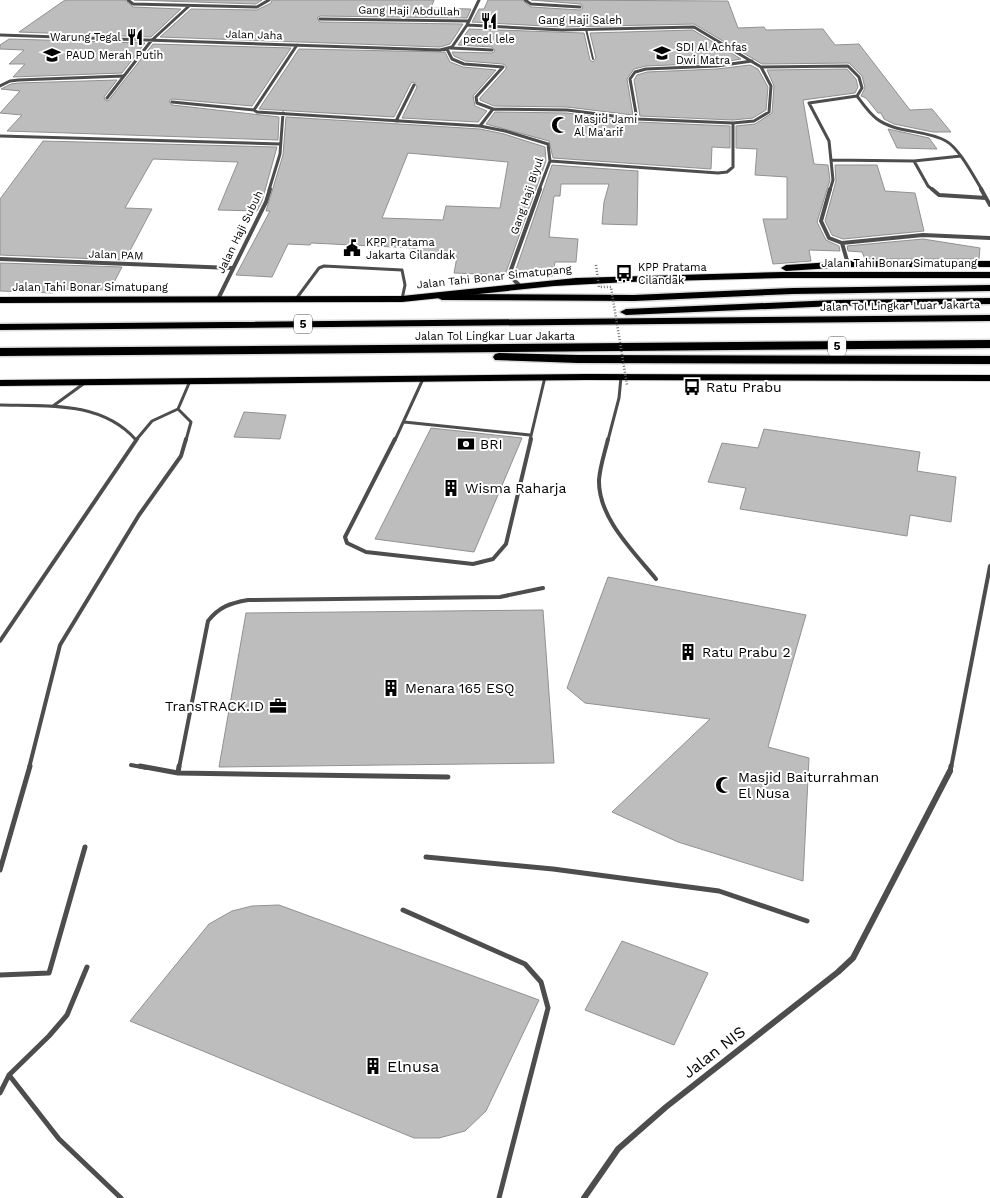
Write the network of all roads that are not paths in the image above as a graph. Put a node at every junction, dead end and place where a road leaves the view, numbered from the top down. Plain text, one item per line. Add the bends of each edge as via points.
1 (128, 0) edge
2 (217, 0) edge
3 (269, 0) edge
4 (479, 0) edge
5 (525, 0) edge
6 (188, 6) junction
7 (213, 6) junction
8 (580, 7) dead end
9 (320, 19) dead end
10 (468, 20) junction
11 (467, 25) junction
12 (586, 29) junction
13 (0, 35) edge
14 (151, 41) junction
15 (297, 45) junction
16 (449, 49) junction
17 (492, 50) dead end
18 (593, 59) dead end
19 (752, 61) junction
20 (761, 67) junction
21 (123, 76) junction
22 (414, 85) dead end
23 (0, 86) edge
24 (857, 96) junction
25 (106, 98) dead end
26 (172, 102) dead end
27 (494, 109) junction
28 (254, 110) junction
29 (283, 113) junction
30 (637, 119) junction
31 (396, 121) junction
32 (733, 123) junction
33 (480, 126) junction
34 (0, 136) edge
35 (280, 144) junction
36 (961, 156) junction
37 (831, 160) junction
38 (914, 160) junction
39 (550, 161) junction
40 (986, 198) junction
41 (990, 205) edge
42 (990, 238) edge
43 (842, 243) junction
44 (0, 259) edge
45 (848, 264) junction
46 (990, 264) edge
47 (232, 268) junction
48 (990, 275) edge
49 (666, 278) junction
50 (519, 286) junction
51 (990, 288) edge
52 (442, 297) junction
53 (218, 299) junction
54 (296, 299) junction
55 (402, 299) junction
56 (0, 300) edge
57 (990, 301) edge
58 (990, 318) edge
59 (0, 319) edge
60 (649, 321) junction
61 (508, 322) junction
62 (99, 326) junction
63 (0, 327) edge
64 (990, 344) edge
65 (655, 347) junction
66 (470, 348) junction
67 (0, 354) edge
68 (990, 360) edge
69 (544, 377) junction
70 (990, 378) edge
71 (423, 379) junction
72 (190, 381) junction
73 (624, 381) junction
74 (86, 382) junction
75 (0, 383) edge
76 (0, 405) edge
77 (53, 406) junction
78 (178, 409) junction
79 (404, 422) junction
80 (530, 435) junction
81 (136, 440) junction
82 (990, 566) edge
83 (656, 579) dead end
84 (542, 588) dead end
85 (0, 641) edge
86 (130, 765) dead end
87 (950, 771) joint
88 (178, 773) junction
89 (448, 777) dead end
90 (85, 847) dead end
91 (426, 857) dead end
92 (0, 870) edge
93 (403, 910) dead end
94 (808, 921) dead end
95 (87, 967) dead end
96 (0, 975) edge
97 (9, 1075) junction
98 (0, 1093) edge
99 (121, 1198) edge
100 (499, 1198) edge
101 (584, 1198) edge

1 - 6 street via 133,4
2 - 7 street
3 - 7 street via 260,6
4 - 10 street
5 - 8 street via 531,4
6 - 7 street
6 - 14 street
9 - 10 street, Gang Haji Abdullah
10 - 11 street
11 - 12 street, Gang Haji Saleh
11 - 16 street
12 - 18 lane
12 - 19 street, Gang Haji Saleh via 694,27
13 - 14 street, Jalan Jaha
14 - 15 street, Jalan Jaha
14 - 21 street
15 - 16 street, Jalan Jaha
15 - 28 street
16 - 17 street, Jalan Jaha
16 - 27 street via 452,59 464,64 503,67 475,100
19 - 20 street
19 - 30 street via 636,72 630,79
20 - 24 street via 848,66 859,77 862,88
20 - 32 street via 771,86 769,112 754,121
21 - 23 street via 19,80
21 - 25 street
22 - 31 street
24 - 36 street via 876,120 949,142
24 - 37 street via 809,103 829,141
26 - 28 street
27 - 30 street via 567,110
27 - 33 street
28 - 29 street
29 - 31 street
29 - 35 street, Jalan Haji Subuh
30 - 32 street
31 - 33 street
32 - 39 street via 733,167 727,172
33 - 39 street, Gang Haji Biyul via 548,144
34 - 35 street
35 - 47 street, Jalan Haji Subuh via 266,202
36 - 38 street
36 - 40 street
37 - 38 street
37 - 43 street via 833,180 820,222 829,238
38 - 40 street via 928,186 939,195
39 - 50 street, Gang Haji Biyul via 509,275
40 - 41 street
42 - 43 street via 923,235
43 - 45 street
44 - 47 street, Jalan PAM
45 - 46 highway
45 - 49 highway
47 - 53 street, Jalan Haji Subuh
48 - 49 highway, Jalan Tahi Bonar Simatupang
49 - 50 highway, Jalan Tahi Bonar Simatupang
50 - 52 highway, Jalan Tahi Bonar Simatupang
51 - 52 highway via 793,290 634,298
52 - 55 highway, Jalan Tahi Bonar Simatupang
53 - 54 highway, Jalan Tahi Bonar Simatupang
53 - 56 highway, Jalan Tahi Bonar Simatupang
54 - 55 highway, Jalan Tahi Bonar Simatupang
54 - 55 lane via 319,268 324,266 402,270 405,285
57 - 61 highway via 667,309
58 - 60 highway, Jalan Tol Lingkar Luar Jakarta / 5
59 - 62 highway via 65,320
60 - 61 highway, Jalan Tol Lingkar Luar Jakarta / 5
60 - 65 highway
61 - 62 highway, Jalan Tol Lingkar Luar Jakarta / 5
62 - 63 highway, Jalan Tol Lingkar Luar Jakarta / 5
64 - 65 highway, Jalan Tol Lingkar Luar Jakarta / 5
65 - 66 highway, Jalan Tol Lingkar Luar Jakarta / 5
66 - 67 highway, Jalan Tol Lingkar Luar Jakarta / 5
66 - 68 highway via 488,356 550,359
69 - 71 highway
69 - 73 highway
69 - 80 lane
70 - 73 highway
71 - 72 highway
71 - 79 lane
72 - 74 highway
72 - 78 lane
73 - 83 lane via 613,415 599,482 601,498 609,517
74 - 75 highway
74 - 77 lane
76 - 77 lane
77 - 81 lane via 116,420 130,430
78 - 81 lane via 152,420
78 - 92 lane via 190,422 181,456 139,515 60,645
79 - 80 lane
79 - 80 lane via 345,537 354,548 473,564 489,562 499,556 506,544
81 - 85 lane
82 - 87 lane
84 - 88 lane via 500,597 248,600 227,604 216,610 208,621
86 - 88 lane
87 - 101 street, Jalan NIS via 852,958 618,1149
88 - 89 lane
90 - 96 lane via 49,973
91 - 94 lane via 553,869 719,891
93 - 100 lane via 525,964 541,982 548,1008
95 - 97 lane via 67,1014
97 - 98 lane
97 - 99 lane via 58,1139

